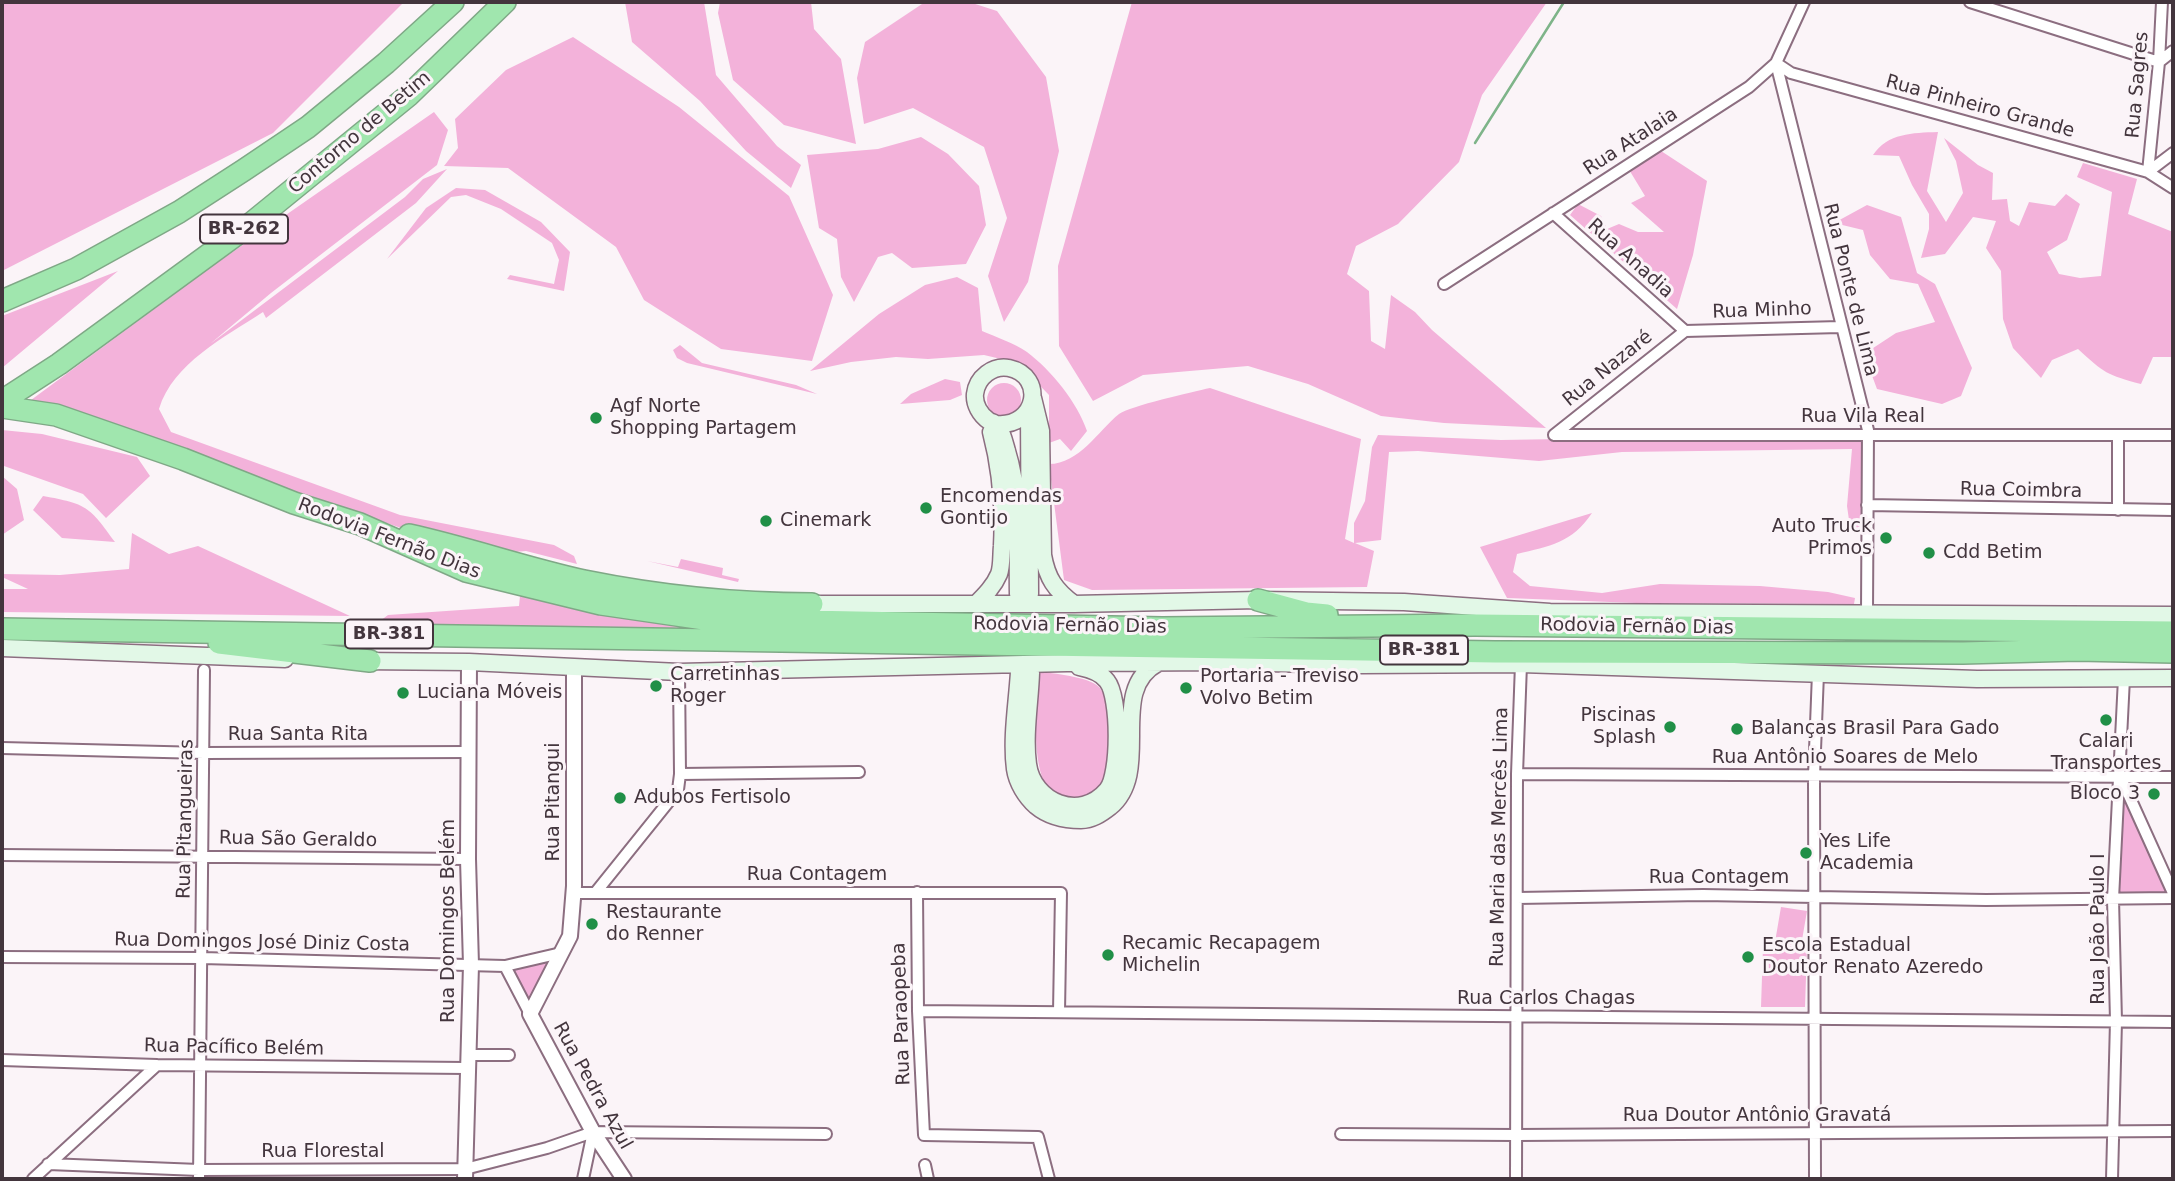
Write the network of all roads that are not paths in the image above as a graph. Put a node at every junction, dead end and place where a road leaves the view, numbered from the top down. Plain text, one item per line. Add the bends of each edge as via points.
1 (453, 2) edge
2 (505, 2) edge
3 (1804, 2) edge
4 (1970, 2) edge
5 (2162, 2) edge
6 (2173, 51) edge
7 (2159, 62) junction
8 (1776, 64) junction
9 (2173, 153) edge
10 (2148, 172) junction
11 (2173, 188) edge
12 (1553, 213) junction
13 (1444, 284) dead end
14 (2, 301) edge
15 (1840, 327) junction
16 (1685, 331) junction
17 (2, 401) edge
18 (1031, 403) junction
19 (2, 407) edge
20 (992, 422) junction
21 (1554, 435) joint
22 (1868, 435) junction
23 (2173, 435) edge
24 (2118, 436) junction
25 (1867, 505) junction
26 (2118, 510) junction
27 (2173, 510) edge
28 (360, 524) junction
29 (1258, 600) junction
30 (812, 604) joint
31 (976, 604) junction
32 (1074, 604) junction
33 (1867, 612) junction
34 (2173, 615) edge
35 (1480, 625) junction
36 (2, 629) edge
37 (102, 630) junction
38 (2173, 632) edge
39 (2, 648) edge
40 (1259, 648) junction
41 (2077, 650) junction
42 (2173, 652) edge
43 (2173, 660) edge
44 (370, 661) junction
45 (470, 662) junction
46 (1159, 662) junction
47 (1067, 663) junction
48 (1521, 664) junction
49 (1361, 665) junction
50 (574, 667) junction
51 (204, 670) dead end
52 (679, 672) junction
53 (1818, 673) junction
54 (2124, 678) junction
55 (2173, 678) edge
56 (2, 748) edge
57 (469, 752) junction
58 (204, 753) junction
59 (859, 772) dead end
60 (680, 774) junction
61 (1517, 774) junction
62 (1814, 776) junction
63 (2120, 776) junction
64 (2173, 777) edge
65 (2, 855) edge
66 (202, 857) junction
67 (468, 859) junction
68 (596, 892) junction
69 (917, 892) junction
70 (574, 893) junction
71 (2173, 895) edge
72 (1813, 896) junction
73 (1517, 898) junction
74 (2113, 899) junction
75 (570, 936) joint
76 (561, 953) junction
77 (2, 957) edge
78 (202, 958) junction
79 (471, 965) junction
80 (505, 966) junction
81 (918, 1010) junction
82 (1059, 1012) junction
83 (530, 1014) junction
84 (1515, 1017) junction
85 (1813, 1017) junction
86 (2116, 1021) junction
87 (2173, 1022) edge
88 (509, 1055) dead end
89 (2, 1060) edge
90 (466, 1061) junction
91 (156, 1065) junction
92 (201, 1065) junction
93 (2173, 1130) edge
94 (593, 1132) junction
95 (1341, 1133) dead end
96 (1814, 1133) junction
97 (2112, 1133) junction
98 (826, 1134) dead end
99 (1516, 1135) junction
100 (48, 1164) junction
101 (925, 1165) dead end
102 (465, 1174) edge
103 (199, 1175) edge
104 (33, 1179) edge
105 (583, 1179) edge
106 (624, 1179) edge
107 (928, 1179) edge
108 (1049, 1179) edge
109 (1516, 1179) edge
110 (1815, 1179) edge
111 (2112, 1179) edge

1 - 14 highway, Contorno de Betim / BR-262 via 307,127 244,170 76,269
2 - 17 highway, Contorno de Betim / BR-262 via 409,94 258,218
3 - 8 street, Rua Atalaia
4 - 7 street
5 - 7 street, Rua Sagres
6 - 7 street
7 - 10 street, Rua Sagres
8 - 10 street, Rua Pinheiro Grande via 1791,73
8 - 12 street, Rua Atalaia via 1749,87
8 - 15 street, Rua Ponte de Lima
9 - 10 street
10 - 11 street, Rua Pinheiro Grande
12 - 13 street, Rua Atalaia
12 - 16 street, Rua Anadia
15 - 16 street, Rua Minho
15 - 22 street, Rua Ponte de Lima
16 - 21 street, Rua Nazaré
18 - 20 main road via 1015,423
18 - 20 main road via 1026,378 1009,368 993,370 982,378 975,395 979,411
18 - 20 main road via 1024,594 1014,480 1007,450
18 - 32 main road via 1041,431 1045,567 1052,585
19 - 28 highway, Rodovia Fernão Dias / BR-381 via 55,415
20 - 31 main road via 1003,516 1001,553 992,587
21 - 22 street, Rua Vila Real
22 - 24 street, Rua Vila Real
22 - 25 street, Rua Ponte de Lima
23 - 24 street, Rua Vila Real
24 - 26 street
25 - 26 street, Rua Coimbra
25 - 33 street, Rua Ponte de Lima
26 - 27 street, Rua Coimbra
28 - 30 highway, BR-381 via 699,598
28 - 35 highway, Rodovia Fernão Dias / BR-381 via 466,571 601,604 704,619 1162,628
29 - 32 main road, Rodovia Fernão Dias / BR-381
29 - 33 main road, Rodovia Fernão Dias / BR-381 via 1404,602 1550,612
29 - 35 highway via 1306,613
30 - 31 main road, Rodovia Fernão Dias / BR-381
31 - 32 main road, Rodovia Fernão Dias / BR-381
33 - 34 main road, Rodovia Fernão Dias / BR-381
35 - 38 highway, Rodovia Fernão Dias / BR-381
36 - 37 highway, Rodovia Fernão Dias / BR-381
37 - 40 highway, Rodovia Fernão Dias / BR-381
37 - 44 highway, BR-381
39 - 44 main road, Rodovia Fernão Dias / BR-381
40 - 41 highway, Rodovia Fernão Dias / BR-381
40 - 49 highway
41 - 42 highway, Rodovia Fernão Dias / BR-381
41 - 43 highway
44 - 45 main road, Rodovia Fernão Dias / BR-381
45 - 50 main road, Rodovia Fernão Dias / BR-381
45 - 57 street, Rua Domingos Belém
46 - 47 main road, Rodovia Fernão Dias / BR-381
46 - 47 main road via 1139,679 1131,710 1125,790 1100,815 1086,820 1046,813 1027,797 1014,759 1025,673 1033,781 1045,796 1068,807 1082,806 1107,790 1115,773 1115,699 1107,681 1094,671
46 - 49 main road, Rodovia Fernão Dias / BR-381
47 - 52 main road, Rodovia Fernão Dias / BR-381
48 - 49 main road, Rodovia Fernão Dias / BR-381
48 - 53 main road, Rodovia Fernão Dias / BR-381
48 - 61 street, Rua Maria das Mercês Lima
50 - 52 main road, Rodovia Fernão Dias / BR-381
50 - 70 street, Rua Pitangui
51 - 58 street, Rua Pitangueiras
52 - 60 street
53 - 54 main road, Rodovia Fernão Dias / BR-381
53 - 62 street
54 - 55 main road, Rodovia Fernão Dias / BR-381
54 - 63 street, Rua João Paulo I
56 - 58 street, Rua Santa Rita
57 - 58 street, Rua Santa Rita
57 - 67 street, Rua Domingos Belém
58 - 66 street, Rua Pitangueiras
59 - 60 street
60 - 68 street via 678,790
61 - 62 street, Rua Antônio Soares de Melo
61 - 73 street, Rua Maria das Mercês Lima
62 - 63 street, Rua Antônio Soares de Melo
62 - 72 street
63 - 64 street, Rua Antônio Soares de Melo
63 - 71 street
63 - 74 street, Rua João Paulo I
65 - 66 street, Rua São Geraldo
66 - 67 street, Rua São Geraldo
66 - 78 street, Rua Pitangueiras
67 - 79 street, Rua Domingos Belém
68 - 69 street, Rua Contagem
68 - 70 street, Rua Contagem
69 - 81 street, Rua Paraopeba
69 - 82 street, Rua Contagem via 1060,893
70 - 75 street, Rua Pitangui
71 - 74 street, Rua Contagem
72 - 73 street, Rua Contagem
72 - 74 street, Rua Contagem
72 - 85 street
73 - 84 street, Rua Maria das Mercês Lima
74 - 86 street, Rua João Paulo I
75 - 76 street, Rua Pedra Azul
76 - 80 street, Rua Domingos José Diniz Costa
76 - 83 street, Rua Pedra Azul
77 - 78 street, Rua Domingos José Diniz Costa
78 - 79 street, Rua Domingos José Diniz Costa
78 - 92 street, Rua Pitangueiras
79 - 80 street, Rua Domingos José Diniz Costa
79 - 90 street, Rua Domingos Belém
80 - 83 street
81 - 82 street, Rua Carlos Chagas
81 - 108 street, Rua Paraopeba via 924,1135 1038,1137
82 - 84 street, Rua Carlos Chagas
83 - 94 street, Rua Pedra Azul
84 - 85 street, Rua Carlos Chagas
84 - 99 street, Rua Maria das Mercês Lima
85 - 86 street, Rua Carlos Chagas
85 - 96 street
86 - 87 street, Rua Carlos Chagas
86 - 97 street, Rua João Paulo I
88 - 90 street, Rua Pacífico Belém
89 - 91 street, Rua Pacífico Belém
90 - 92 street, Rua Pacífico Belém
90 - 102 street, Rua Domingos Belém
91 - 92 street, Rua Pacífico Belém
91 - 100 street
92 - 103 street, Rua Pitangueiras
93 - 97 street, Rua Doutor Antônio Gravatá
94 - 98 street
94 - 102 street, Rua Florestal
94 - 105 street
94 - 106 street, Rua Pedra Azul
95 - 99 street, Rua Doutor Antônio Gravatá
96 - 97 street, Rua Doutor Antônio Gravatá
96 - 99 street, Rua Doutor Antônio Gravatá
96 - 110 street
97 - 111 street, Rua João Paulo I
99 - 109 street, Rua Maria das Mercês Lima
100 - 103 street, Rua Florestal
100 - 104 street
101 - 107 street
102 - 103 street, Rua Florestal

